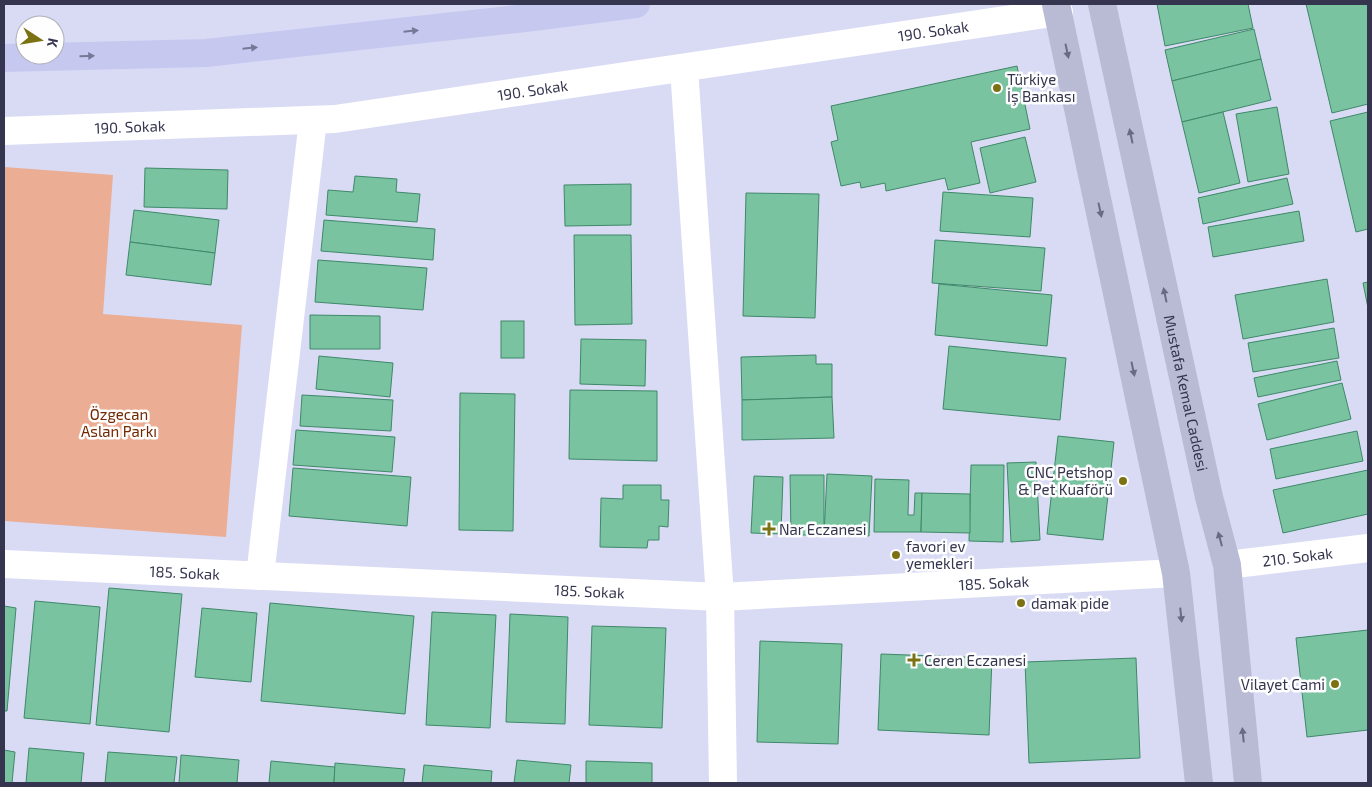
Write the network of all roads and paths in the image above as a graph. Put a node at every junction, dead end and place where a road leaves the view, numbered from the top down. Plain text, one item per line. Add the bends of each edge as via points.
1 (636, 4) edge
2 (1102, 4) edge
3 (1057, 8) edge
4 (4, 58) edge
5 (684, 68) junction
6 (312, 120) junction
7 (4, 131) edge
8 (1368, 548) edge
9 (4, 564) edge
10 (1227, 565) junction
11 (1176, 573) junction
12 (260, 576) junction
13 (720, 597) junction
14 (723, 783) edge
15 (1199, 783) edge
16 (1248, 783) edge

4 -> 1 highway via 206,53
10 -> 2 main road, Mustafa Kemal Caddesi via 1209,497
3 - 5 street, 190. Sokak
3 -> 11 main road
5 - 6 street, 190. Sokak
5 - 13 street
6 - 7 street, 190. Sokak
6 - 12 street
8 - 10 street, 210. Sokak
9 - 12 street, 185. Sokak
16 -> 10 main road, Mustafa Kemal Caddesi
11 - 13 street, 185. Sokak
11 -> 15 main road
12 - 13 street, 185. Sokak
13 - 14 street

